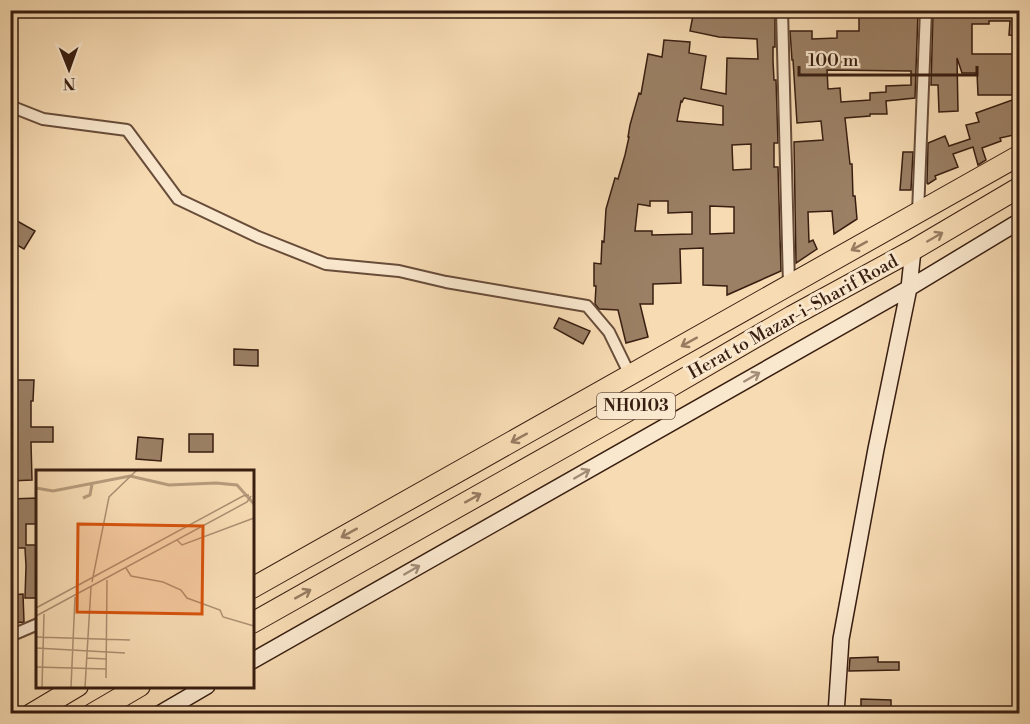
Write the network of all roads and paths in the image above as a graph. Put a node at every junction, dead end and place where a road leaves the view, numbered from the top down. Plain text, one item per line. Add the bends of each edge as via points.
1 (782, 10) edge
2 (926, 10) edge
3 (10, 106) edge
4 (1020, 155) edge
5 (1020, 187) edge
6 (918, 213) junction
7 (1020, 222) edge
8 (913, 250) junction
9 (789, 285) junction
10 (909, 288) junction
11 (630, 375) junction
12 (254, 587) edge
13 (254, 622) edge
14 (36, 625) edge
15 (10, 636) edge
16 (254, 660) edge
17 (76, 688) edge
18 (138, 688) edge
19 (205, 688) edge
20 (31, 714) edge
21 (92, 714) edge
22 (159, 714) edge
23 (836, 714) edge

1 - 9 street
2 - 6 street
3 - 11 street via 43,119 127,130 178,199 326,264 399,271 587,306 609,332
4 - 6 highway, Herat to Mazar-i-Sharif Road
8 -> 5 highway, Herat to Mazar-i-Sharif Road / NH0103
6 -> 9 highway, Herat to Mazar-i-Sharif Road
7 - 10 street
8 - 10 street
13 -> 8 highway, Herat to Mazar-i-Sharif Road / NH0103
9 -> 11 highway, Herat to Mazar-i-Sharif Road
16 -> 10 street
10 - 23 street via 841,639
11 -> 12 highway, Herat to Mazar-i-Sharif Road
14 - 15 street
17 - 20 highway
18 - 21 highway
19 - 22 street

